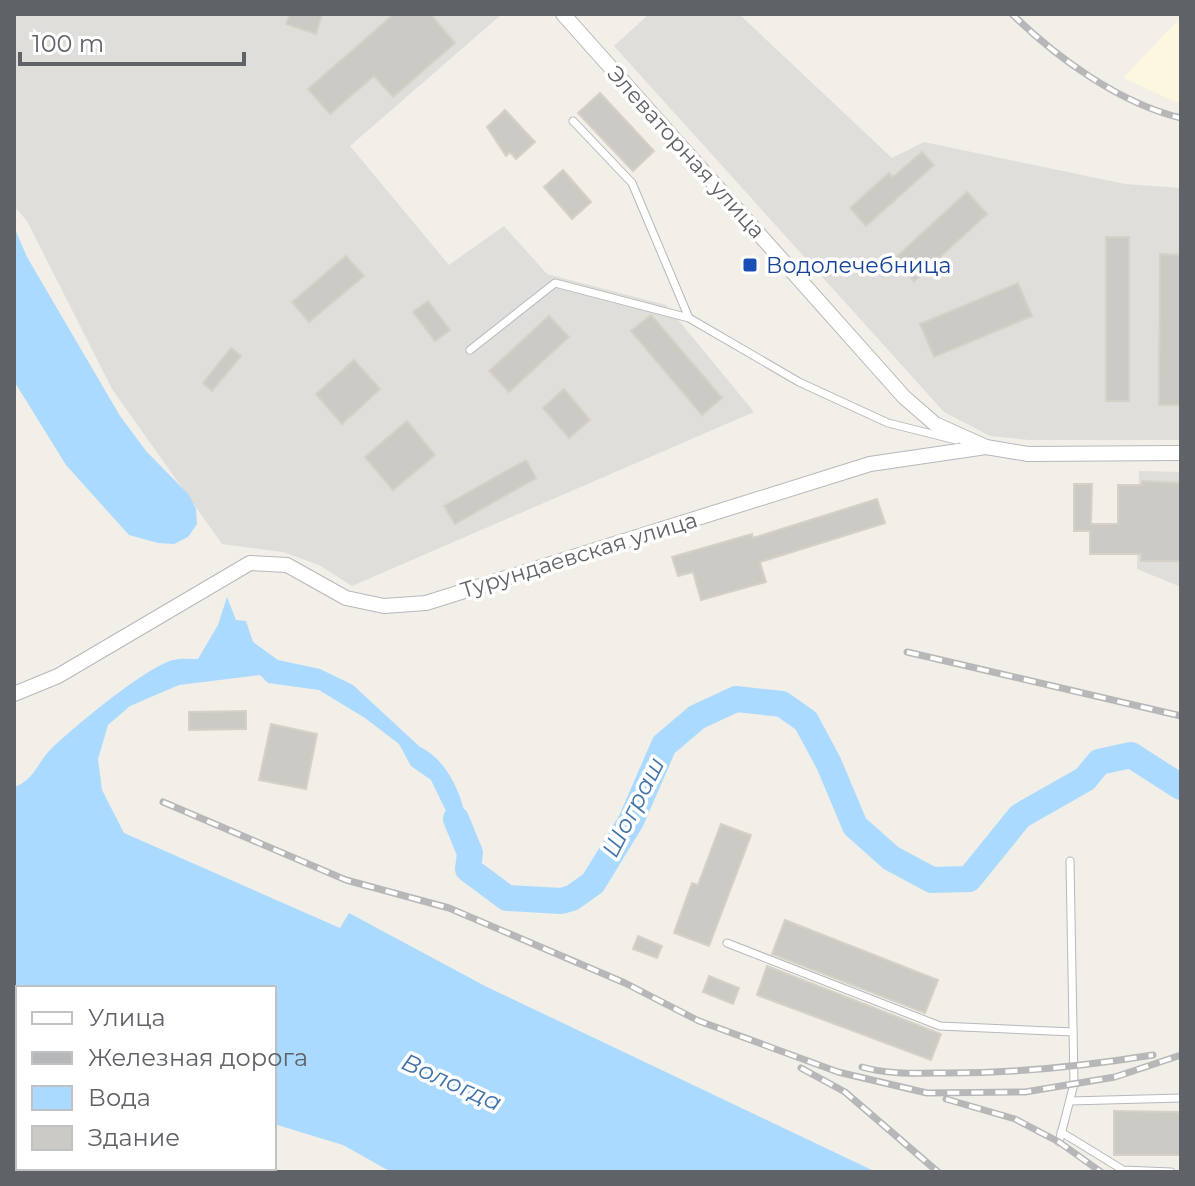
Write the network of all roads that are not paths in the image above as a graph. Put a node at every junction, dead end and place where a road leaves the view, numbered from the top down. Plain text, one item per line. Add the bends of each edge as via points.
1 (563, 14) edge
2 (573, 121) dead end
3 (689, 318) junction
4 (470, 350) dead end
5 (986, 447) junction
6 (1181, 453) edge
7 (14, 694) edge
8 (1070, 861) dead end
9 (727, 943) dead end
10 (1073, 1032) junction
11 (1181, 1098) edge
12 (1070, 1101) junction
13 (1061, 1132) junction
14 (1059, 1142) dead end
15 (1171, 1172) edge

1 - 5 street, Элеваторная улица via 904,397 935,424
2 - 3 lane via 632,183
3 - 4 lane via 555,283
3 - 5 lane via 799,382 888,423
5 - 6 street, Турундаевская улица via 1028,454
5 - 7 street, Турундаевская улица via 870,464 426,603 384,606 346,598 287,565 250,563 58,676
8 - 10 lane
9 - 10 lane via 940,1026
10 - 12 lane
11 - 12 lane
12 - 13 lane
13 - 14 lane
13 - 15 lane via 1123,1170

